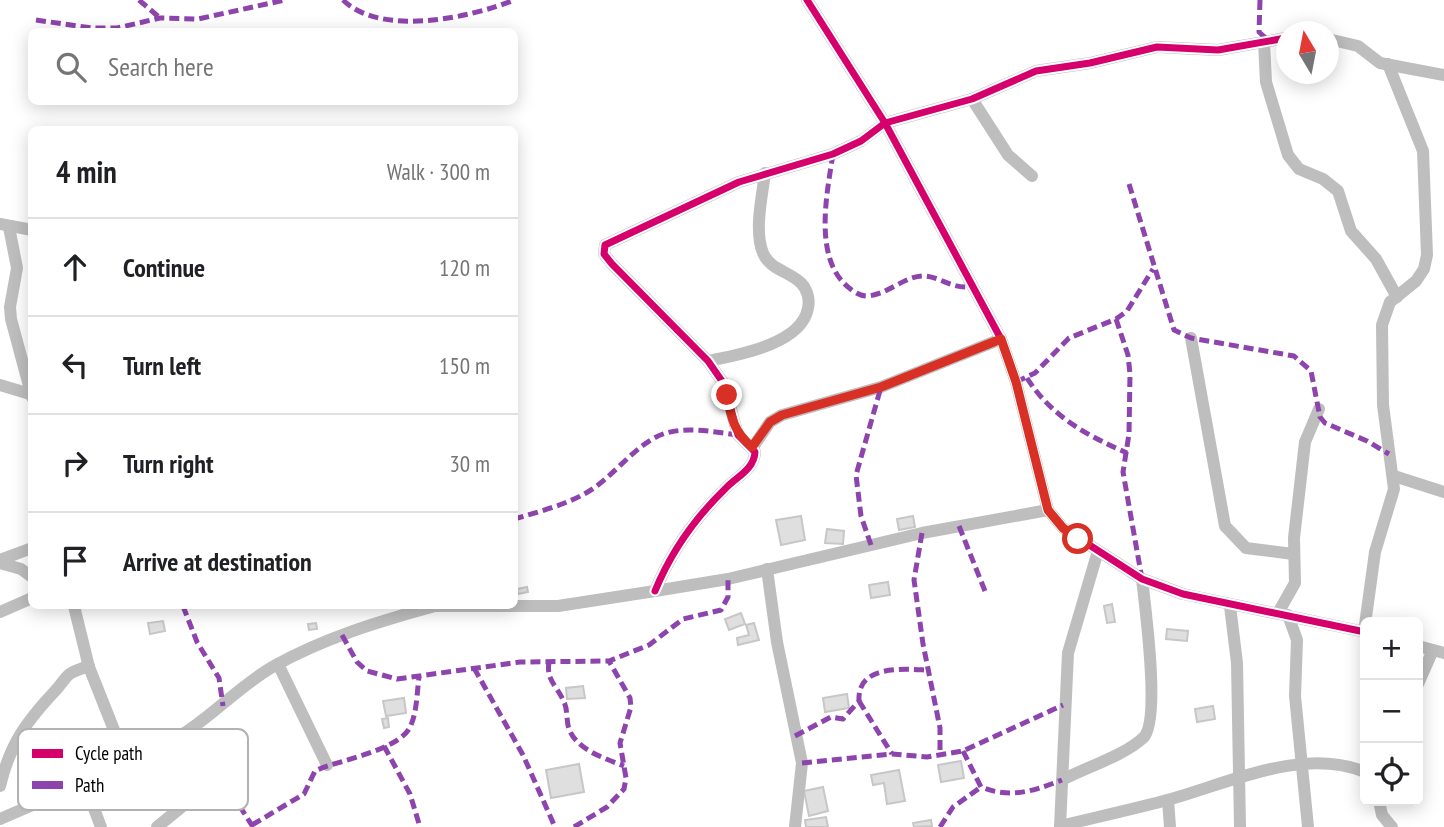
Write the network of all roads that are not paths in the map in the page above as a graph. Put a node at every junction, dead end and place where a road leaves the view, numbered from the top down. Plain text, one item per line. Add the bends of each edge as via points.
1 (807, 0) edge
2 (1276, 40) edge
3 (1264, 42) junction
4 (1339, 42) edge
5 (1388, 64) junction
6 (1444, 75) edge
7 (972, 100) junction
8 (885, 123) junction
9 (765, 173) junction
10 (1032, 176) dead end
11 (5, 225) edge
12 (28, 229) edge
13 (1397, 297) junction
14 (1191, 338) dead end
15 (1001, 339) junction
16 (709, 361) junction
17 (0, 384) edge
18 (28, 384) edge
19 (28, 394) edge
20 (1319, 409) dead end
21 (752, 447) junction
22 (1394, 476) junction
23 (1444, 492) edge
24 (1048, 510) junction
25 (28, 550) edge
26 (1098, 551) junction
27 (1293, 554) junction
28 (0, 562) edge
29 (767, 569) junction
30 (28, 574) edge
31 (1142, 579) junction
32 (655, 591) junction
33 (28, 600) edge
34 (518, 606) edge
35 (1230, 606) junction
36 (75, 609) edge
37 (422, 609) edge
38 (0, 612) edge
39 (1283, 614) junction
40 (1366, 617) edge
41 (1360, 631) edge
42 (1438, 652) edge
43 (278, 664) junction
44 (89, 666) junction
45 (1420, 680) edge
46 (23, 729) edge
47 (114, 729) edge
48 (192, 729) edge
49 (18, 738) edge
50 (1304, 764) junction
51 (327, 765) dead end
52 (1360, 771) edge
53 (1239, 779) junction
54 (1062, 780) junction
55 (0, 786) edge
56 (1168, 800) junction
57 (1380, 806) edge
58 (20, 810) edge
59 (95, 810) edge
60 (178, 810) edge
61 (0, 819) edge
62 (1060, 826) edge
63 (101, 827) edge
64 (157, 827) edge
65 (795, 827) edge
66 (1170, 827) edge
67 (1240, 827) edge
68 (1308, 827) edge
69 (1392, 827) edge

1 - 8 street
2 - 3 street
3 - 7 street via 1218,50 1157,47 1036,71
3 - 13 street via 1266,82 1288,155 1299,169 1338,191 1351,230 1376,258
4 - 5 street via 1358,46
5 - 6 street
5 - 13 street via 1425,163 1424,269
7 - 8 street
7 - 10 street via 1008,155
8 - 9 street via 833,154
8 - 15 street
9 - 16 street via 761,247 771,264 800,282 808,293 806,317 777,341 756,351
9 - 16 street via 630,231 603,250
11 - 12 street
11 - 18 street via 18,268 11,319
13 - 22 street via 1385,313 1381,344 1385,435
14 - 27 street via 1225,526 1246,548
15 - 21 street via 892,383 782,415 770,422
15 - 24 street
16 - 21 street via 724,384 738,435
17 - 19 street
20 - 27 street via 1305,442
21 - 32 street via 755,459 751,466 681,539
22 - 23 street
22 - 40 street via 1391,503 1375,552
24 - 26 street via 1063,528
24 - 29 street
25 - 28 street
26 - 31 street
26 - 54 street via 1068,653
27 - 39 street via 1295,583
28 - 30 street
29 - 32 street
29 - 65 street via 802,763
31 - 35 street
31 - 54 street via 1151,685 1148,732
32 - 34 street via 558,606
33 - 38 street
35 - 39 street
35 - 53 street via 1237,663
36 - 44 street
37 - 43 street via 368,625
39 - 41 street
39 - 50 street via 1297,640 1295,696
42 - 45 street
43 - 48 street
43 - 51 street
44 - 46 street via 64,677
44 - 47 street
49 - 55 street
50 - 52 street
50 - 53 street
50 - 68 street
53 - 56 street
53 - 67 street
54 - 62 street
56 - 62 street
56 - 66 street
57 - 69 street
58 - 61 street
59 - 63 street
60 - 64 street

